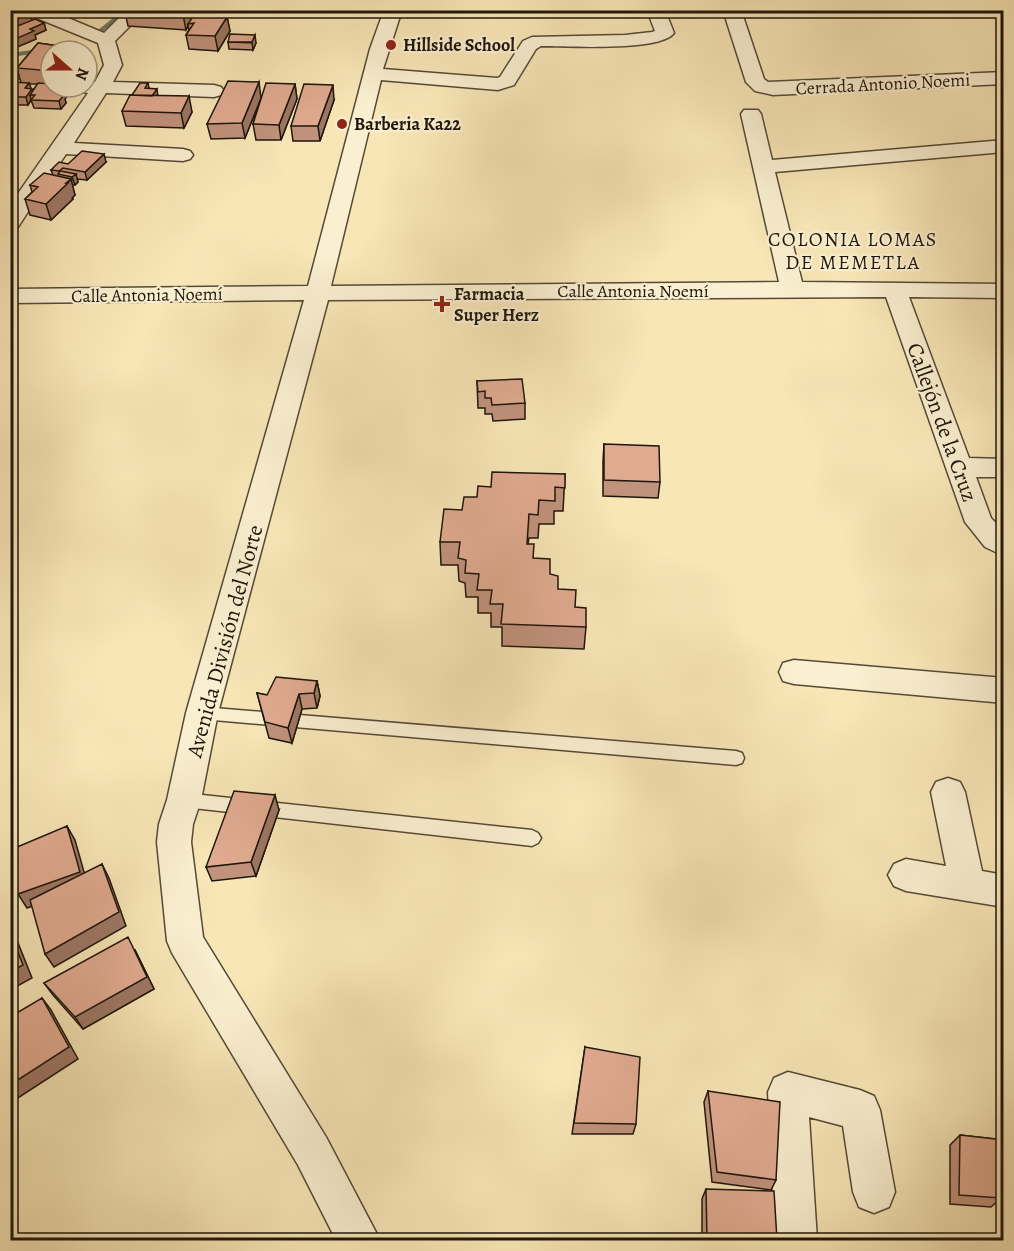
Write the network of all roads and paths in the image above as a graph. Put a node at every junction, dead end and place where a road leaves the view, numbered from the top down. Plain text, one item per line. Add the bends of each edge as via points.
1 (33, 10) edge
2 (138, 10) edge
3 (393, 10) edge
4 (656, 10) edge
5 (732, 10) edge
6 (106, 40) junction
7 (373, 74) junction
8 (1004, 78) edge
9 (99, 80) edge
10 (10, 86) edge
11 (39, 86) edge
12 (99, 87) edge
13 (214, 91) dead end
14 (87, 99) edge
15 (751, 114) dead end
16 (1004, 146) edge
17 (61, 148) junction
18 (183, 154) dead end
19 (763, 167) junction
20 (10, 222) edge
21 (792, 289) junction
22 (895, 290) junction
23 (1004, 291) edge
24 (318, 293) junction
25 (10, 296) edge
26 (959, 467) junction
27 (1004, 468) edge
28 (1004, 546) edge
29 (794, 672) dead end
30 (1004, 691) edge
31 (202, 713) junction
32 (736, 758) dead end
33 (948, 792) dead end
34 (184, 800) junction
35 (532, 838) dead end
36 (906, 875) dead end
37 (967, 885) junction
38 (1004, 891) edge
39 (874, 1192) dead end
40 (359, 1240) edge
41 (796, 1240) edge

1 - 6 street
2 - 6 street
3 - 7 street, Avenida División del Norte
4 - 7 street via 665,33 661,37 538,41 529,45 507,81 498,84
5 - 8 street, Cerrada Antonio Noemi via 755,82 762,87
6 - 9 street via 113,65
7 - 24 street, Avenida División del Norte
10 - 11 street
12 - 13 street
14 - 17 street
15 - 19 street
16 - 19 street
17 - 18 street
17 - 20 street
19 - 21 street
21 - 22 street, Calle Antonia Noemí
21 - 24 street, Calle Antonia Noemí
22 - 23 street, Calle Antonia Noemí
22 - 26 street, Callejón de la Cruz
24 - 25 street, Calle Antonia Noemí
24 - 31 street, Avenida División del Norte
26 - 27 street
26 - 28 street, Callejón de la Cruz via 979,522
29 - 30 street
31 - 32 lane
31 - 34 street, Avenida División del Norte
33 - 37 street
34 - 35 lane
34 - 40 street, Avenida División del Norte via 174,842 185,941 312,1151
36 - 37 street
37 - 38 street
39 - 41 street via 860,1110 788,1092

